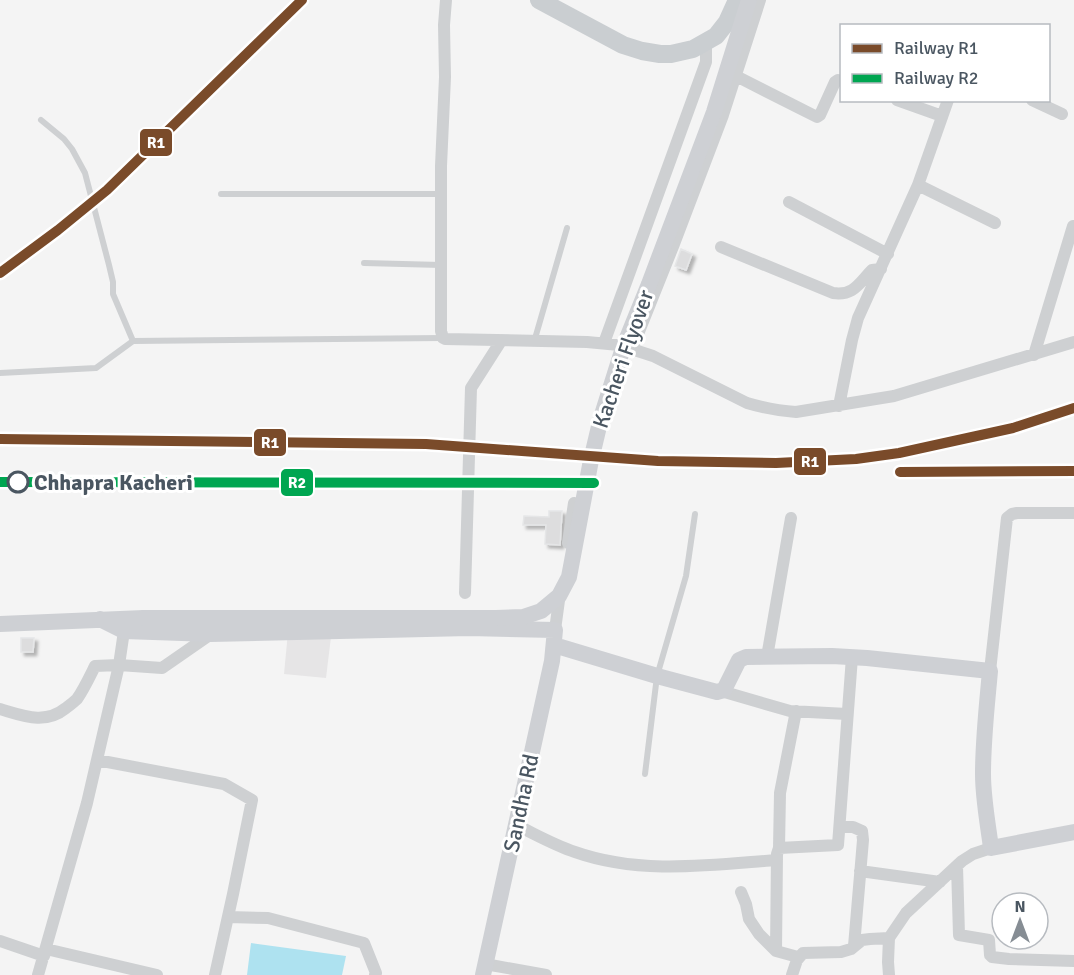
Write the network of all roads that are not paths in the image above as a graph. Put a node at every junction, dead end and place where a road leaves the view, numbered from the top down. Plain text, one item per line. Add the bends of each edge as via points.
1 (446, 0) edge
2 (539, 0) edge
3 (737, 0) edge
4 (749, 0) edge
5 (760, 0) edge
6 (706, 43) junction
7 (736, 76) junction
8 (840, 80) edge
9 (903, 102) edge
10 (947, 102) edge
11 (1036, 102) edge
12 (1062, 114) dead end
13 (942, 116) junction
14 (41, 120) dead end
15 (918, 185) junction
16 (221, 194) dead end
17 (441, 194) junction
18 (789, 202) dead end
19 (995, 223) dead end
20 (1073, 226) edge
21 (567, 228) dead end
22 (721, 247) dead end
23 (888, 254) junction
24 (364, 263) dead end
25 (442, 265) junction
26 (881, 269) junction
27 (443, 338) junction
28 (133, 341) junction
29 (501, 341) junction
30 (534, 342) junction
31 (1074, 342) edge
32 (604, 343) junction
33 (632, 349) junction
34 (1034, 355) junction
35 (0, 373) edge
36 (838, 406) junction
37 (574, 503) dead end
38 (1074, 513) edge
39 (695, 514) dead end
40 (791, 518) dead end
41 (465, 593) dead end
42 (100, 619) junction
43 (0, 624) edge
44 (124, 631) junction
45 (211, 634) junction
46 (555, 638) junction
47 (767, 657) junction
48 (852, 657) junction
49 (119, 665) junction
50 (990, 671) junction
51 (657, 676) junction
52 (721, 691) junction
53 (0, 709) edge
54 (796, 711) junction
55 (847, 714) junction
56 (97, 760) junction
57 (645, 774) dead end
58 (516, 825) junction
59 (840, 827) junction
60 (1074, 832) edge
61 (991, 848) junction
62 (778, 854) junction
63 (957, 866) junction
64 (860, 872) junction
65 (940, 882) junction
66 (741, 892) dead end
67 (228, 917) junction
68 (889, 938) junction
69 (0, 941) edge
70 (854, 946) junction
71 (776, 951) junction
72 (45, 952) junction
73 (798, 957) junction
74 (1074, 961) edge
75 (484, 970) edge
76 (38, 975) edge
77 (157, 975) edge
78 (215, 975) edge
79 (375, 975) edge
80 (546, 975) edge
81 (792, 975) edge
82 (889, 975) edge

1 - 17 street
2 - 6 main road via 623,45 642,51 671,54
3 - 6 main road via 727,22
4 - 42 street, Kacheri Flyover, bridge via 714,112 601,418 569,577 559,596 541,611 522,617
5 - 7 street
6 - 32 street via 706,62
7 - 8 street via 817,117 835,82
7 - 33 street
9 - 13 street
10 - 13 street
11 - 12 street
13 - 15 street
14 - 28 lane via 64,139 85,173 113,294
15 - 19 street
15 - 23 street
16 - 17 lane
17 - 25 street
18 - 23 street
20 - 34 street
21 - 30 lane
22 - 26 street via 839,294 850,292 872,270
23 - 26 street
24 - 25 lane
25 - 27 street
26 - 36 street via 858,318
27 - 28 lane
27 - 29 street
28 - 35 lane via 96,368
29 - 30 street
29 - 41 street via 471,388
30 - 32 street
31 - 34 street
32 - 33 street
33 - 36 street via 764,408 796,412
34 - 36 street via 894,396
37 - 46 street
38 - 50 street via 1017,513 1007,518
39 - 51 lane via 686,576
40 - 47 street
42 - 43 street, Kacheri Flyover
42 - 44 street
44 - 45 street
44 - 49 street
45 - 46 street via 469,628
45 - 49 street via 162,668
46 - 51 street
46 - 58 street, Sandha Rd
47 - 48 street
47 - 52 street via 739,660
48 - 50 street
48 - 55 street
49 - 53 street via 96,666 77,699 58,714 40,718
49 - 56 street
50 - 61 street via 983,774
51 - 52 street via 712,692
51 - 57 lane
52 - 54 street
54 - 55 street
54 - 62 street via 780,793
55 - 59 street
56 - 67 street via 224,784 252,800
56 - 72 street
58 - 62 street via 577,853 643,866 669,867
58 - 75 street, Sandha Rd
59 - 62 street via 838,845
59 - 64 street via 862,831
60 - 61 street
61 - 63 street via 973,854
62 - 71 street
63 - 65 street
63 - 74 street via 959,935 988,940 992,957
64 - 65 street
64 - 70 street
65 - 68 street via 906,913
66 - 71 street via 749,919
67 - 78 street
67 - 79 street via 268,918 364,943
68 - 70 street via 865,940
68 - 82 street
69 - 72 street
70 - 73 street via 846,951 807,952
71 - 73 street
72 - 76 street
72 - 77 street
73 - 81 street
75 - 80 street

